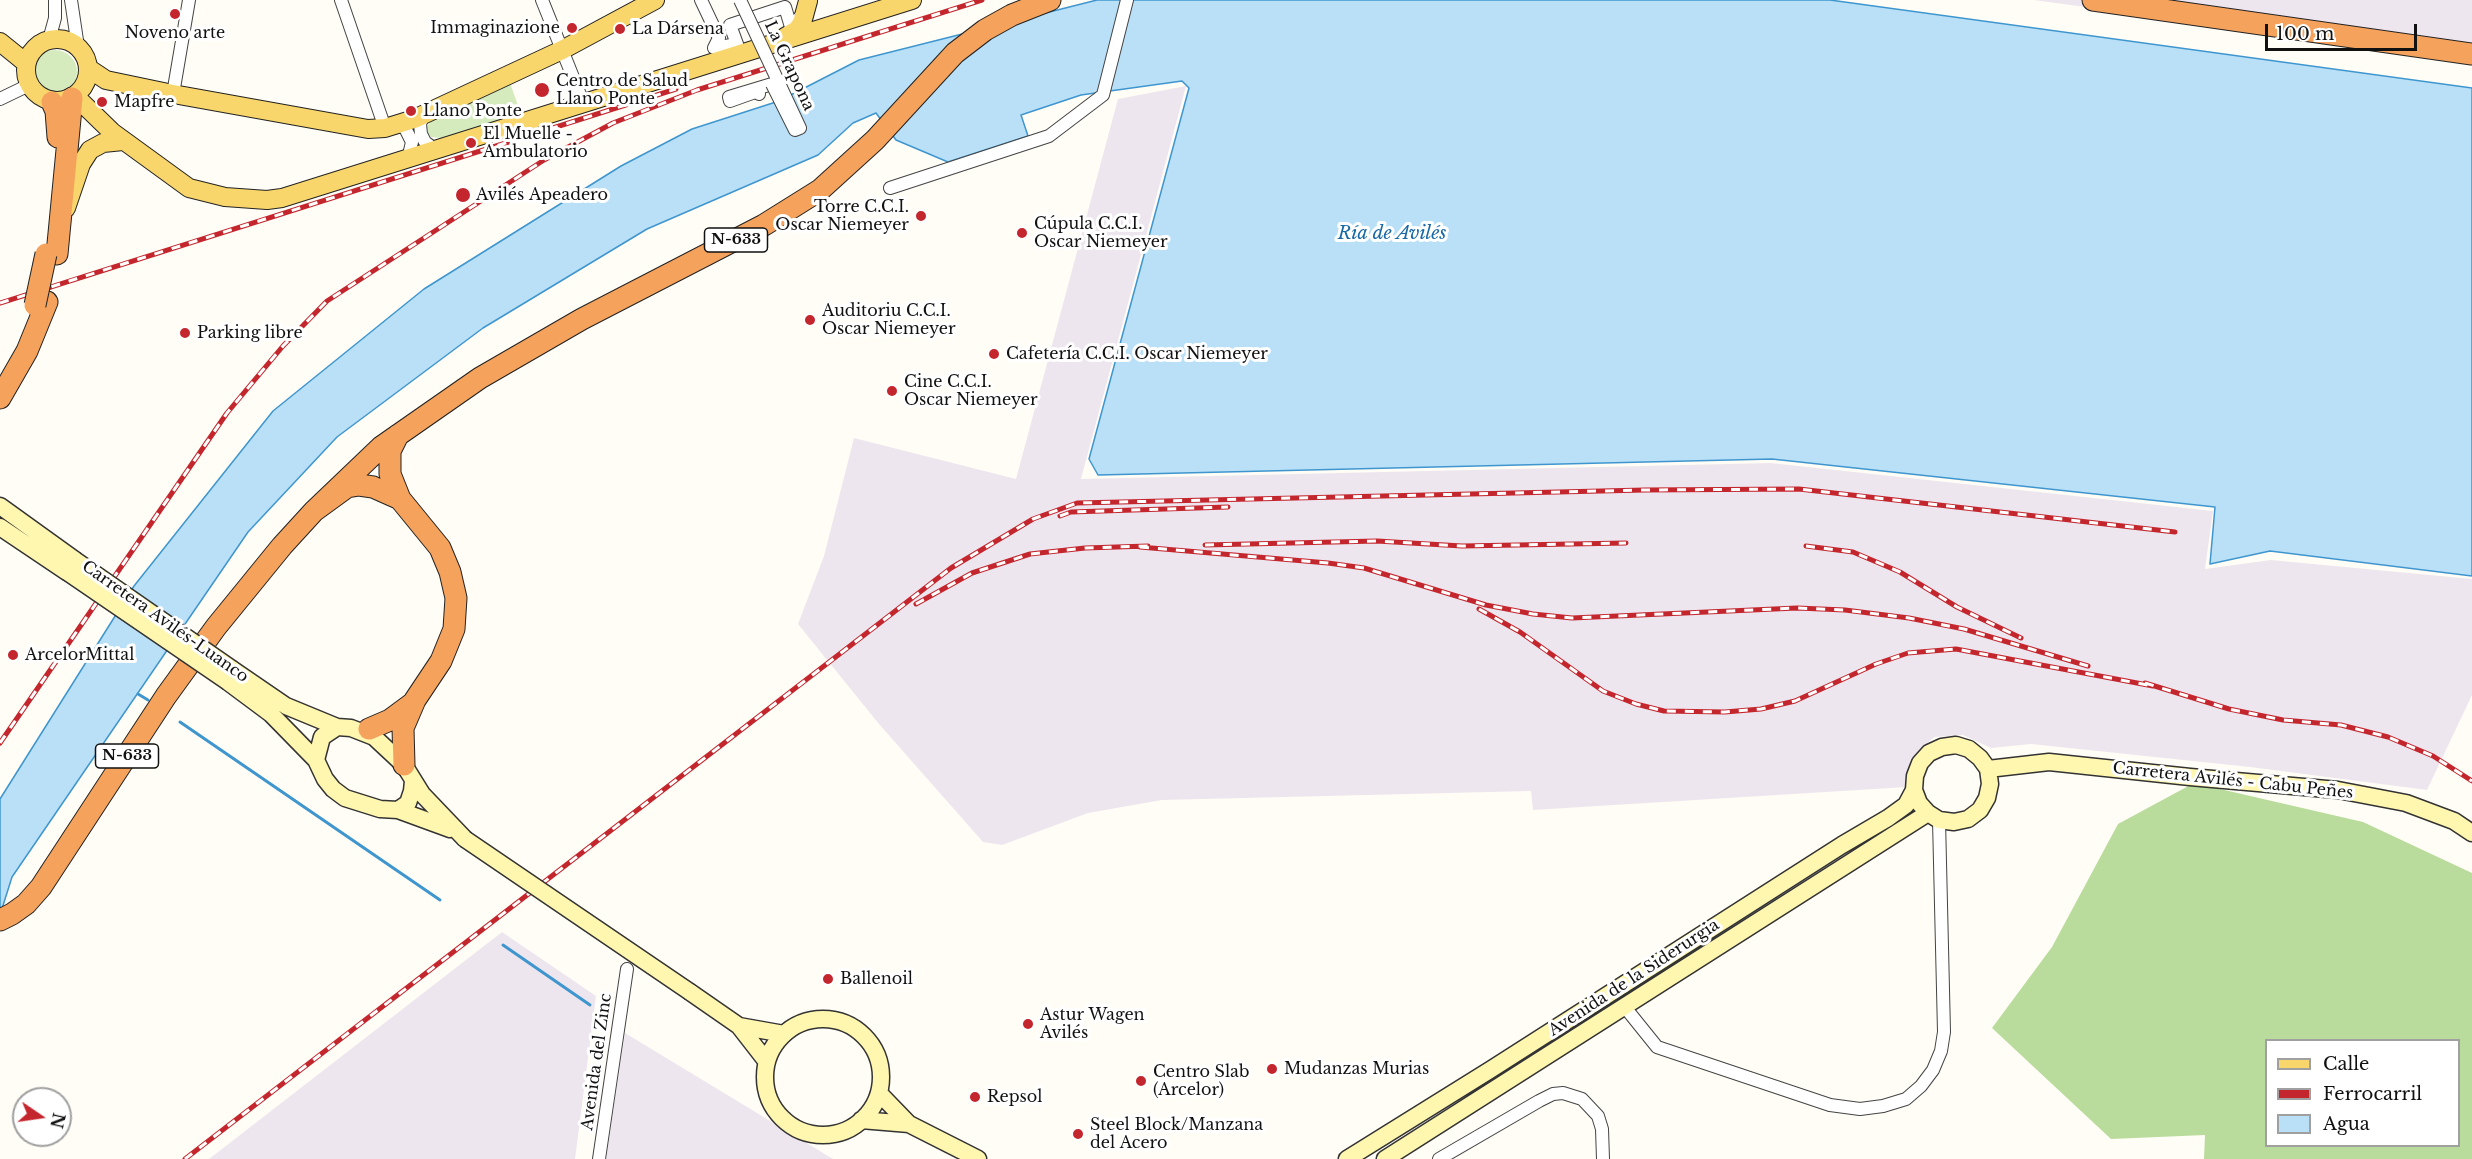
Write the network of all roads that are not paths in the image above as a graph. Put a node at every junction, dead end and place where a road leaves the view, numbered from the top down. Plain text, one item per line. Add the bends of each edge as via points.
1 (55, 0) edge
2 (71, 0) edge
3 (189, 0) edge
4 (341, 0) edge
5 (542, 0) edge
6 (655, 0) edge
7 (693, 0) edge
8 (700, 0) edge
9 (734, 0) edge
10 (740, 0) edge
11 (800, 0) edge
12 (808, 0) edge
13 (912, 0) edge
14 (1127, 0) edge
15 (2093, 0) edge
16 (1048, 1) edge
17 (2164, 5) edge
18 (746, 24) dead end
19 (838, 25) junction
20 (49, 40) junction
21 (0, 42) edge
22 (775, 42) junction
23 (78, 47) junction
24 (562, 50) junction
25 (717, 54) junction
26 (2472, 54) edge
27 (26, 63) junction
28 (88, 68) junction
29 (29, 85) junction
30 (173, 94) junction
31 (759, 94) dead end
32 (0, 99) edge
33 (583, 102) junction
34 (65, 103) junction
35 (424, 114) junction
36 (391, 126) junction
37 (123, 141) junction
38 (436, 150) junction
39 (408, 159) junction
40 (890, 188) dead end
41 (60, 221) junction
42 (51, 254) junction
43 (41, 304) junction
44 (582, 319) junction
45 (0, 379) edge
46 (0, 398) edge
47 (429, 399) junction
48 (398, 435) junction
49 (364, 461) junction
50 (390, 474) junction
51 (373, 487) junction
52 (400, 499) junction
53 (0, 507) edge
54 (314, 511) junction
55 (0, 527) edge
56 (283, 530) junction
57 (71, 566) junction
58 (216, 627) junction
59 (230, 676) junction
60 (415, 700) junction
61 (337, 727) junction
62 (369, 729) dead end
63 (316, 760) junction
64 (1988, 770) junction
65 (408, 773) junction
66 (1914, 790) junction
67 (398, 810) junction
68 (1934, 817) junction
69 (2472, 833) edge
70 (459, 835) junction
71 (0, 920) edge
72 (627, 969) dead end
73 (1624, 1006) junction
74 (739, 1026) junction
75 (784, 1034) junction
76 (767, 1062) junction
77 (879, 1093) junction
78 (861, 1120) junction
79 (909, 1124) junction
80 (599, 1159) edge
81 (978, 1159) edge
82 (1347, 1159) edge
83 (1385, 1159) edge
84 (1439, 1159) edge
85 (1602, 1159) edge

1 - 20 street
2 - 23 street
3 - 30 street
4 - 36 street
5 - 24 street
6 - 24 main road
7 - 25 street
8 - 25 street via 719,38
9 - 18 street, La Grapona
10 - 31 street, La Grapona, bridge via 800,128 795,130 780,83 729,98 730,101
11 - 25 street via 800,16 791,27 785,7 730,25 736,44
12 - 19 main road via 820,17
12 - 22 main road via 797,30
13 - 19 main road
14 - 40 street via 1103,95 1049,136
15 - 17 highway
16 - 44 highway, N-633 via 985,30 955,53 875,140 820,190 791,210
17 - 26 highway
19 - 22 main road
20 - 23 main road via 64,40
20 - 27 main road via 34,48
21 - 27 main road
22 - 25 main road
23 - 28 main road
24 - 33 street
24 - 35 main road
25 - 33 main road
27 - 29 main road
28 - 30 main road via 106,80
28 - 34 main road via 86,83
29 - 32 street
29 - 34 main road via 37,95
30 - 36 main road via 368,129
33 - 38 main road
34 - 37 main road
34 - 41 highway
34 - 42 highway
35 - 36 main road
35 - 38 street via 421,134
36 - 39 street via 405,128 412,142
37 - 39 main road via 189,188 251,201 282,198
37 - 41 main road via 103,143 90,150
38 - 39 main road
41 - 42 highway
42 - 43 highway
43 - 45 highway
43 - 46 highway via 27,351
44 - 47 highway via 531,341
44 - 48 highway via 480,378
47 - 49 highway via 369,450
47 - 56 highway via 355,453
48 - 49 highway
48 - 50 highway via 390,451
49 - 50 highway
49 - 51 highway
49 - 54 highway
49 - 56 highway via 354,464
50 - 52 highway
51 - 52 highway
51 - 54 highway via 347,487
52 - 60 highway via 440,548 456,598 450,639 441,661
53 - 57 street, Carretera Avilés-Luanco
54 - 58 highway
55 - 57 street, Carretera Avilés-Luanco
56 - 58 highway
57 - 59 street, Carretera Avilés-Luanco, bridge
58 - 71 highway, N-633 via 41,887 26,904
59 - 61 street, Carretera Avilés-Luanco
59 - 63 street, Carretera Avilés-Luanco
60 - 62 highway via 390,720
60 - 65 highway via 403,728
61 - 63 street via 322,737
61 - 65 street via 374,737
63 - 67 street via 325,779 345,798
64 - 66 street via 1969,749 1956,745 1942,747 1920,763
64 - 68 street via 1990,784 1980,810 1968,819 1954,822
64 - 69 street, Carretera Avilés - Cabu Peñes via 2060,762 2337,790 2406,802 2454,821
65 - 67 street via 412,791 408,803
65 - 70 street
66 - 68 street via 1919,803
66 - 82 street, Avenida de la Siderurgia via 1906,805 1888,818
67 - 70 street
68 - 73 street, Avenida de la Siderurgia
68 - 73 street via 1944,1032 1933,1070 1906,1099 1860,1108 1830,1105 1657,1047
70 - 74 street, bridge
72 - 80 street, Avenida del Zinc
73 - 83 street, Avenida de la Siderurgia
74 - 75 street
74 - 76 street
75 - 76 street
75 - 77 street via 800,1023 818,1019 850,1026 864,1035 874,1049 881,1079
76 - 78 street via 766,1089 786,1122 818,1135 847,1130
77 - 78 street
77 - 79 street
78 - 79 street
79 - 81 street
84 - 85 street via 1539,1101 1563,1093 1582,1099 1598,1116

